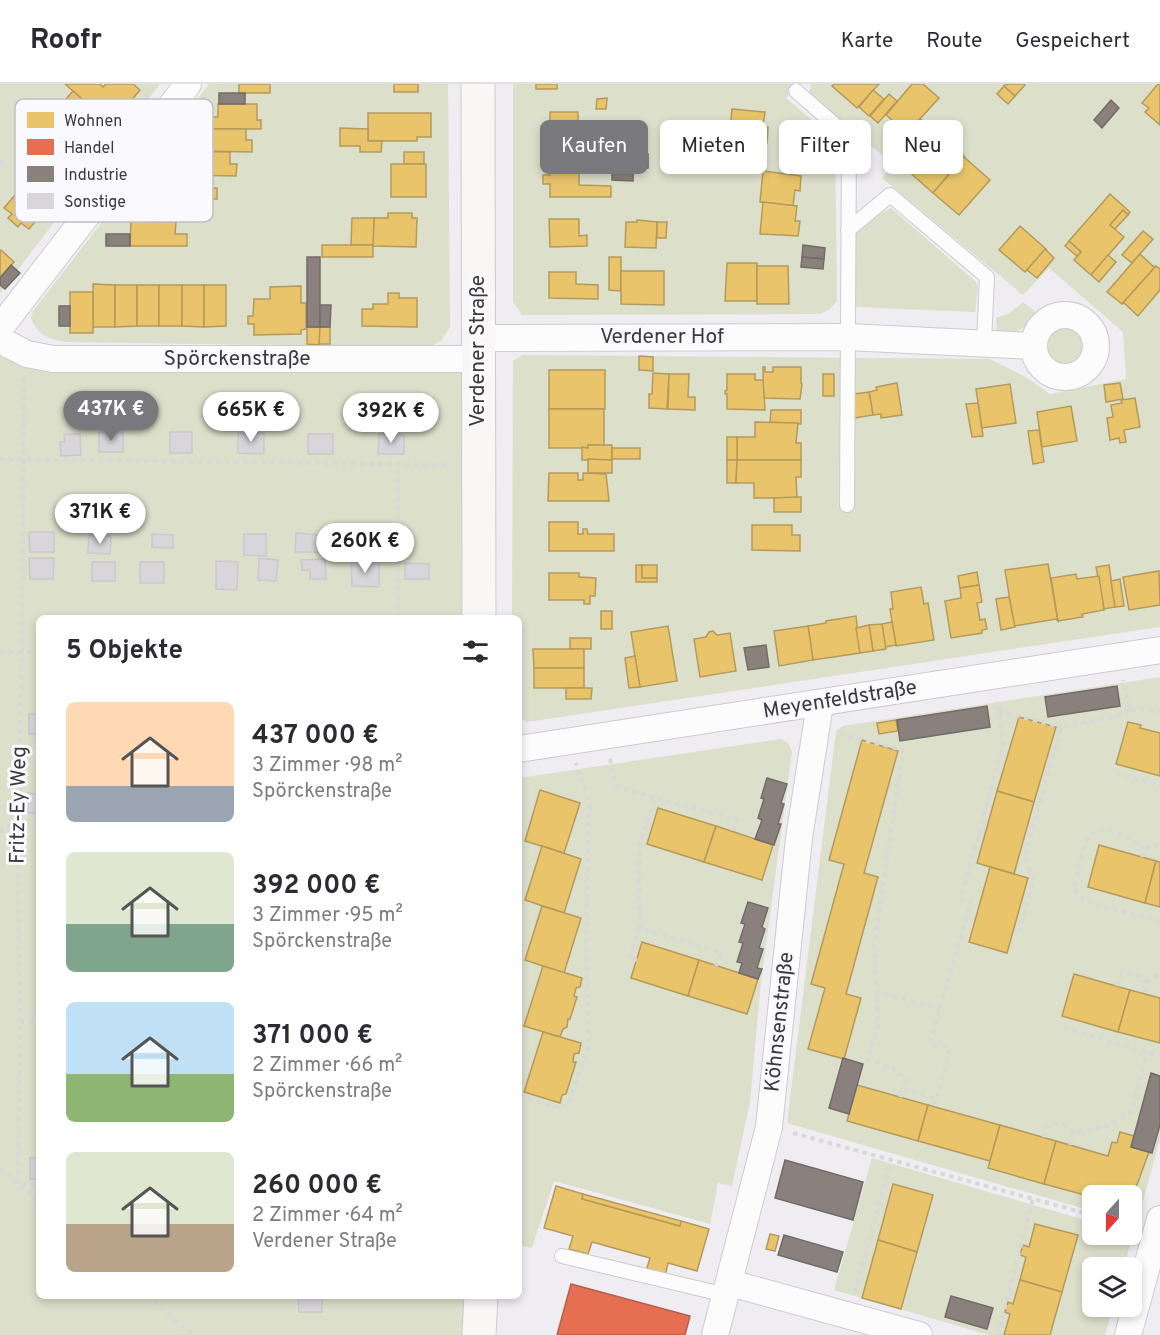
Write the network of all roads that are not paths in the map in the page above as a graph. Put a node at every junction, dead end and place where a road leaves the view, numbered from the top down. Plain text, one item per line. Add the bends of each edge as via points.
1 (188, 84) edge
2 (478, 84) edge
3 (796, 91) dead end
4 (176, 99) edge
5 (82, 222) edge
6 (848, 230) junction
7 (0, 328) edge
8 (847, 337) junction
9 (0, 340) edge
10 (984, 343) junction
11 (1033, 346) dead end
12 (477, 349) junction
13 (847, 505) dead end
14 (479, 615) edge
15 (1160, 650) edge
16 (820, 704) junction
17 (522, 749) edge
18 (1160, 1219) edge
19 (562, 1256) dead end
20 (728, 1289) junction
21 (481, 1299) edge
22 (719, 1334) edge
23 (479, 1335) edge
24 (919, 1335) edge
25 (1128, 1335) edge

1 - 4 street
2 - 12 street, Verdener Straße
3 - 6 lane via 849,137
5 - 7 street
6 - 8 lane
6 - 10 lane via 890,195 987,277
8 - 10 street, Verdener Hof
8 - 12 street, Verdener Hof
8 - 13 lane
9 - 12 street, Spörckenstraße via 27,354 52,359
10 - 11 street, Verdener Hof
12 - 14 street, Verdener Straße
15 - 16 street, Meyenfeldstraße
16 - 17 street, Meyenfeldstraße
16 - 20 street, Köhnsenstraße via 799,838 769,1126
18 - 25 street
19 - 20 lane
20 - 22 street, Köhnsenstraße
20 - 24 street
21 - 23 street

